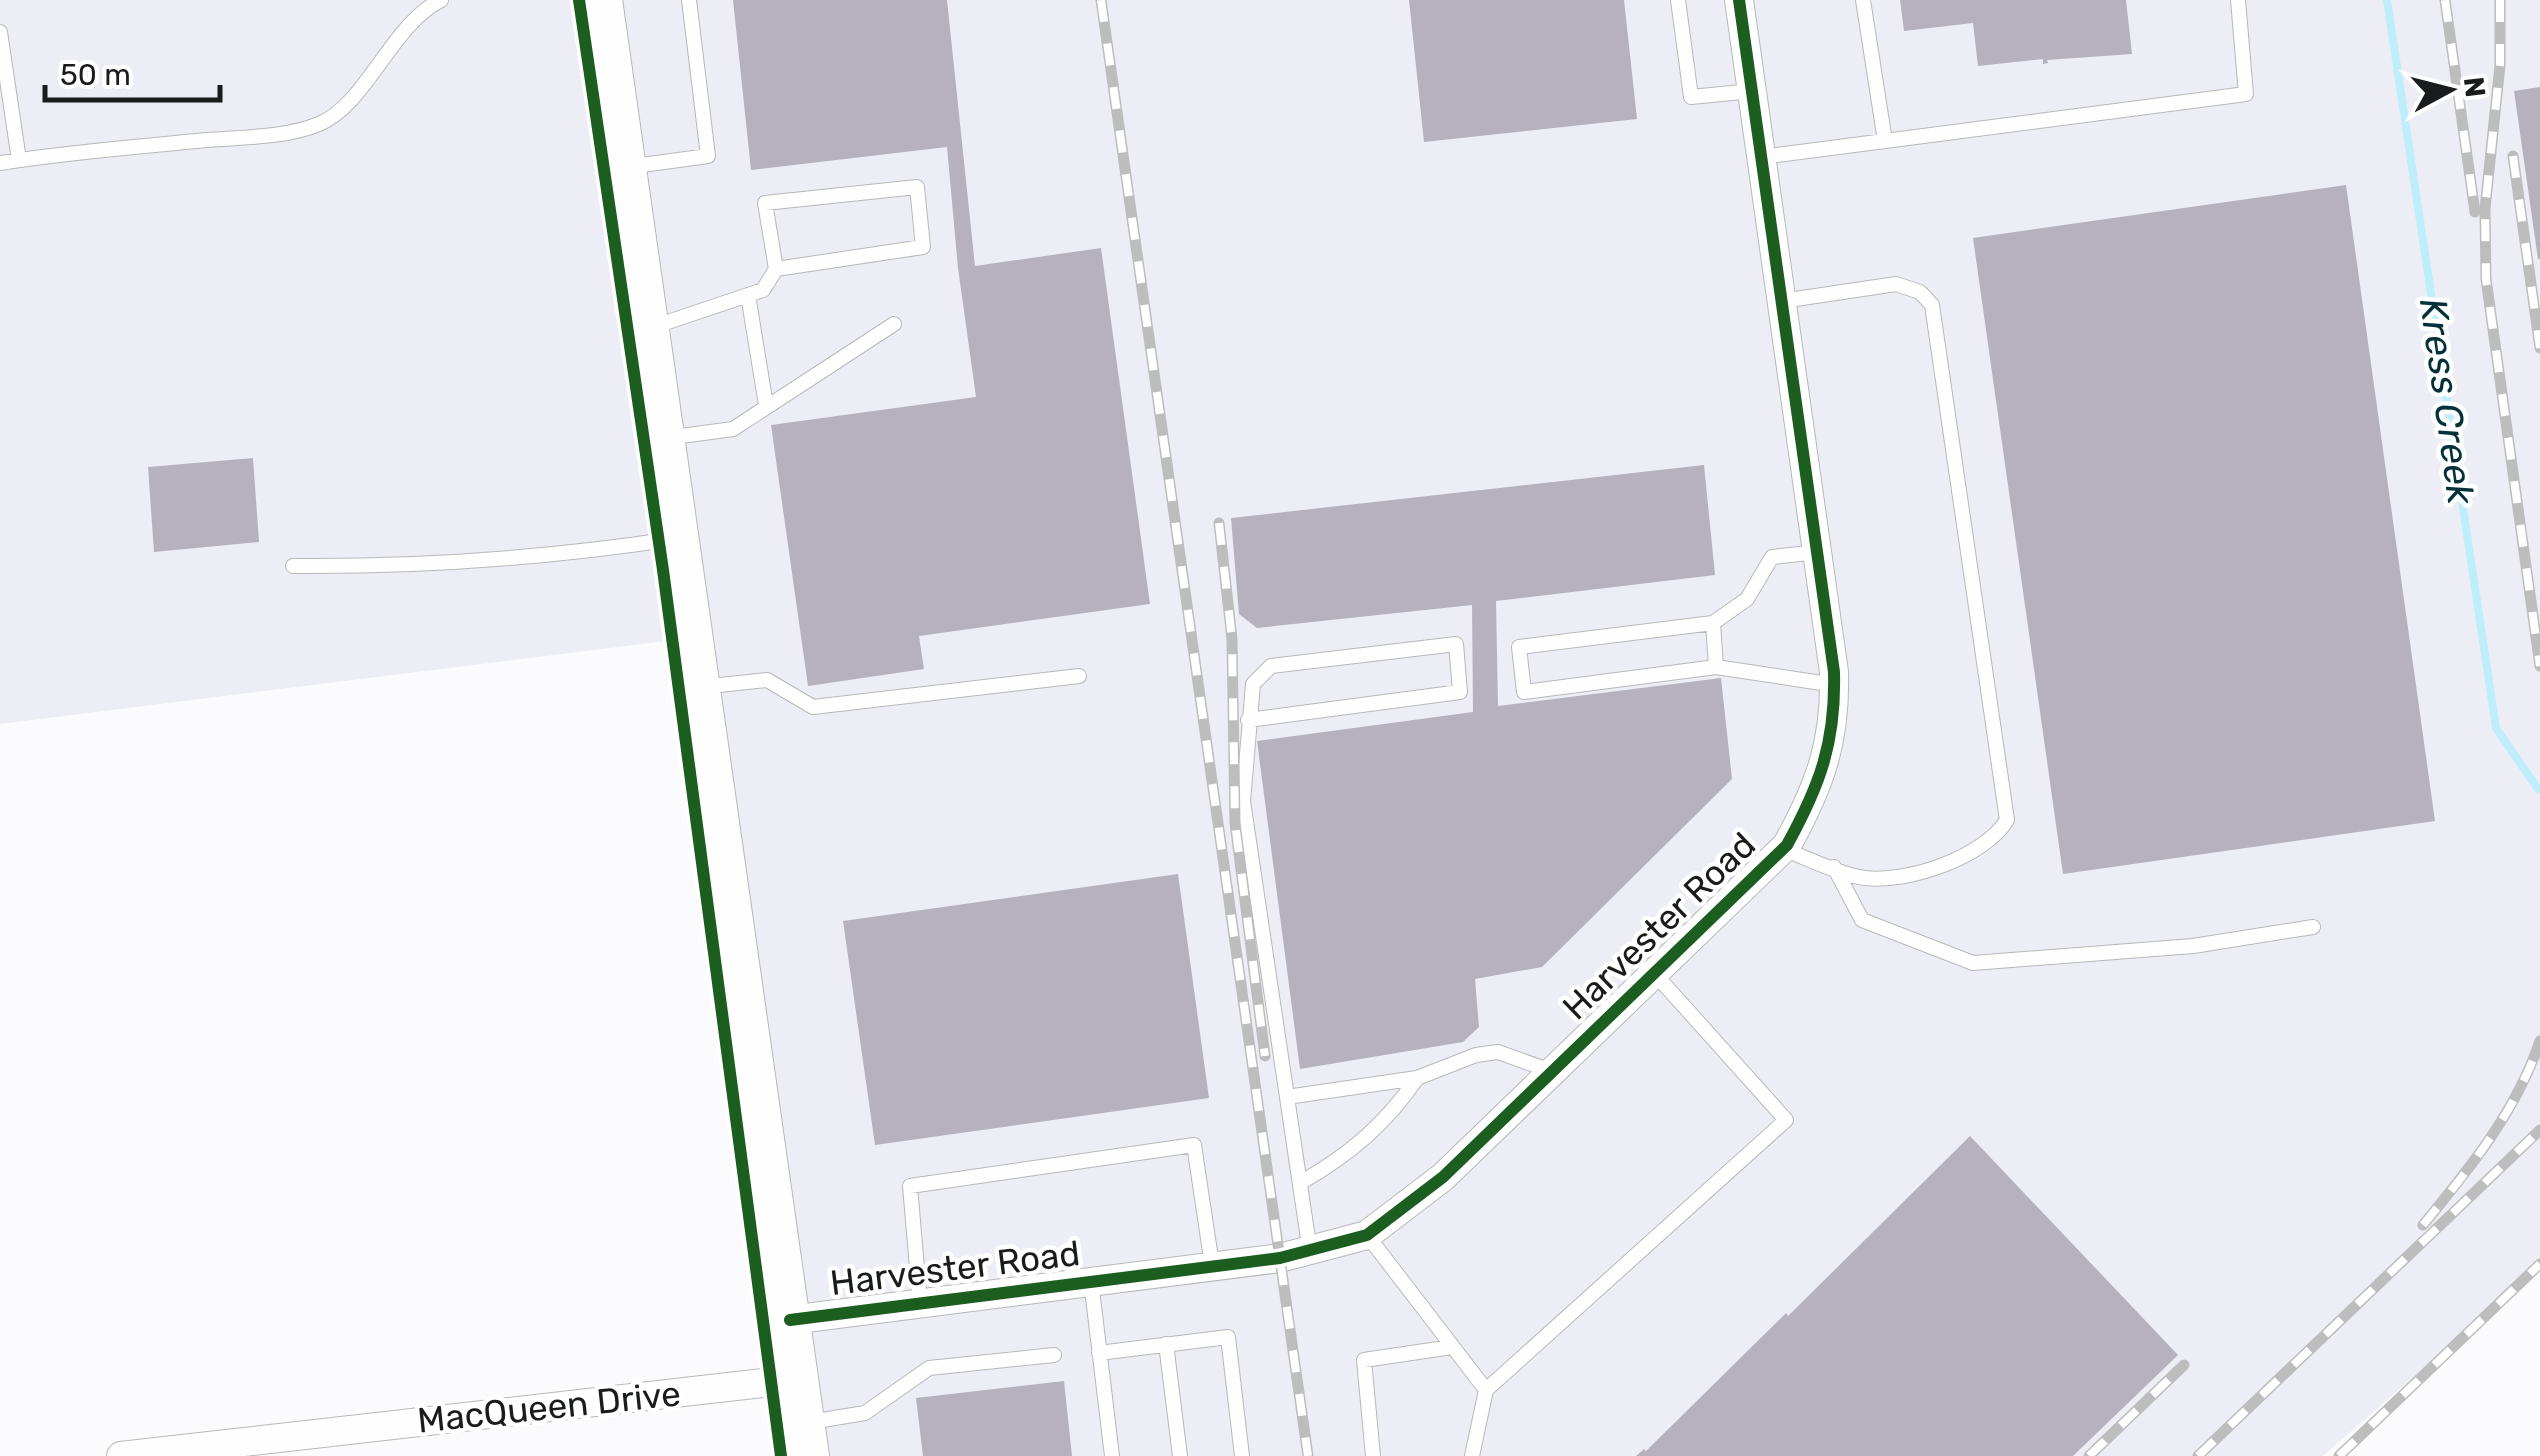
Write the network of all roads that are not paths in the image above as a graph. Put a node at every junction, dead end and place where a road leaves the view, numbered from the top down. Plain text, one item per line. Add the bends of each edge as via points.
1 (441, 0) edge
2 (602, 0) edge
3 (689, 0) edge
4 (1678, 0) edge
5 (1740, 0) edge
6 (1863, 0) edge
7 (2238, 0) edge
8 (0, 32) edge
9 (1752, 91) junction
10 (1885, 141) junction
11 (1762, 157) junction
12 (19, 160) junction
13 (0, 163) edge
14 (626, 167) junction
15 (776, 269) junction
16 (748, 295) junction
17 (1782, 300) junction
18 (894, 324) dead end
19 (649, 328) junction
20 (766, 405) junction
21 (665, 438) junction
22 (678, 538) junction
23 (1817, 552) junction
24 (293, 566) dead end
25 (1713, 623) junction
26 (1716, 668) junction
27 (1078, 676) dead end
28 (1835, 685) junction
29 (700, 687) junction
30 (1248, 720) junction
31 (1782, 849) junction
32 (1834, 867) junction
33 (2313, 926) dead end
34 (1656, 974) junction
35 (1550, 1071) junction
36 (1417, 1078) junction
37 (1287, 1097) junction
38 (1300, 1183) junction
39 (1367, 1236) junction
40 (1310, 1252) junction
41 (1212, 1265) junction
42 (1090, 1281) junction
43 (920, 1303) junction
44 (790, 1320) junction
45 (1166, 1344) junction
46 (1452, 1347) junction
47 (1099, 1353) junction
48 (1054, 1354) dead end
49 (798, 1379) junction
50 (1486, 1390) junction
51 (806, 1439) edge
52 (122, 1456) edge
53 (1112, 1456) edge
54 (1180, 1456) edge
55 (1242, 1456) edge
56 (1373, 1456) edge
57 (1472, 1456) edge

1 - 12 lane via 422,10 348,101 321,123 277,134
2 - 14 street
3 - 14 lane via 708,156
4 - 9 lane via 1690,98
5 - 9 street, Harvester Road
6 - 10 lane
7 - 10 lane via 2246,94
8 - 12 lane
9 - 11 street, Harvester Road
10 - 11 lane
11 - 17 street, Harvester Road
12 - 13 lane
14 - 19 street
15 - 15 lane via 923,248 917,188 765,203
15 - 16 lane via 763,290
16 - 19 lane
16 - 20 lane
17 - 23 street, Harvester Road
17 - 32 lane via 1896,284 1920,292 1932,305 2007,820 1997,836 1940,867 1865,878
18 - 20 lane
19 - 21 street
20 - 21 lane via 733,429
21 - 22 street
22 - 24 lane via 412,566
22 - 29 street
23 - 25 lane via 1772,557 1747,600
23 - 28 street, Harvester Road
25 - 26 lane
25 - 26 lane via 1520,646 1524,692
26 - 28 lane
27 - 29 lane via 813,707 767,680
28 - 31 street, Harvester Road via 1825,766
29 - 44 street
30 - 30 lane via 1253,684 1271,666 1456,644 1460,692
30 - 37 lane via 1242,801
31 - 32 lane
31 - 34 street, Harvester Road
32 - 33 lane via 1862,920 1973,963 2193,946
34 - 35 street, Harvester Road
34 - 50 lane via 1786,1120
35 - 36 lane via 1498,1052
35 - 39 street, Harvester Road via 1443,1177
36 - 37 lane
36 - 38 lane via 1393,1113
37 - 38 lane
38 - 40 lane
39 - 40 street, Harvester Road
39 - 46 lane
40 - 41 street, Harvester Road
41 - 42 street, Harvester Road
41 - 43 lane via 1194,1145 910,1186
42 - 43 street, Harvester Road
42 - 47 lane
43 - 44 street, Harvester Road
44 - 49 street
45 - 47 lane
45 - 54 lane
45 - 55 lane via 1228,1337
46 - 50 lane
46 - 56 lane via 1364,1360
47 - 53 lane
48 - 51 lane via 929,1368 864,1413
49 - 51 street
49 - 52 street, MacQueen Drive
50 - 57 lane

